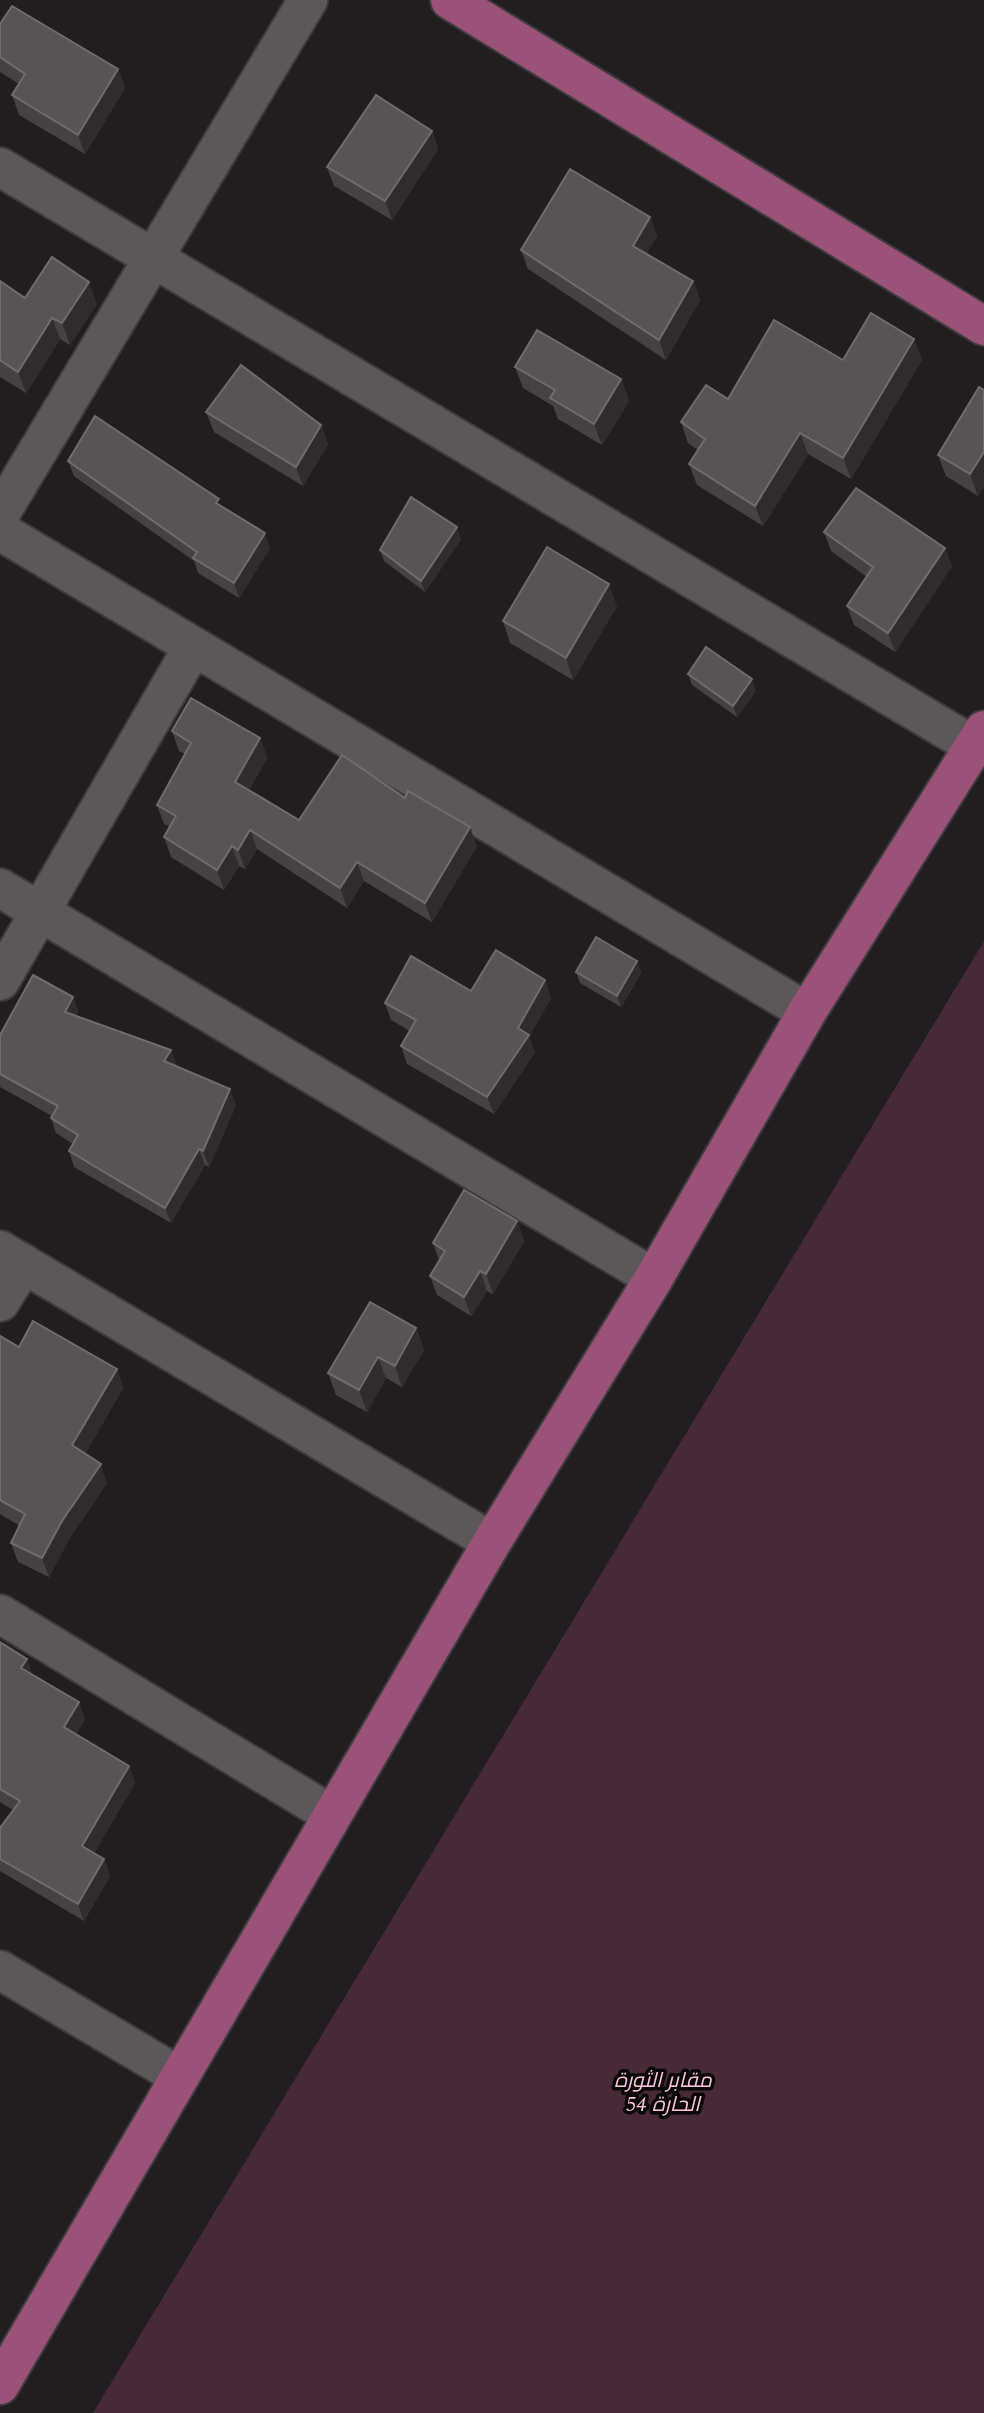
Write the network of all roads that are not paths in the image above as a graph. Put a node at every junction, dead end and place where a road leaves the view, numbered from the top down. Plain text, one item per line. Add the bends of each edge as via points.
1 (308, 0) edge
2 (450, 0) edge
3 (0, 167) edge
4 (153, 258) junction
5 (984, 326) edge
6 (0, 514) edge
7 (0, 531) edge
8 (193, 647) junction
9 (979, 738) edge
10 (0, 888) edge
11 (40, 912) junction
12 (0, 981) edge
13 (807, 1012) junction
14 (12, 1257) edge
15 (654, 1278) junction
16 (0, 1302) edge
17 (492, 1542) junction
18 (0, 1614) edge
19 (332, 1815) junction
20 (0, 1970) edge
21 (179, 2076) junction
22 (5, 2364) edge

1 - 4 street
2 - 5 main road
3 - 4 street
4 - 6 street
4 - 9 street
7 - 8 street
8 - 11 street
8 - 13 street
9 - 13 main road
10 - 11 street
11 - 12 street
11 - 15 street
13 - 15 main road
14 - 16 street
14 - 17 street
15 - 17 main road
17 - 19 main road
18 - 19 street
19 - 21 main road
20 - 21 street
21 - 22 main road

